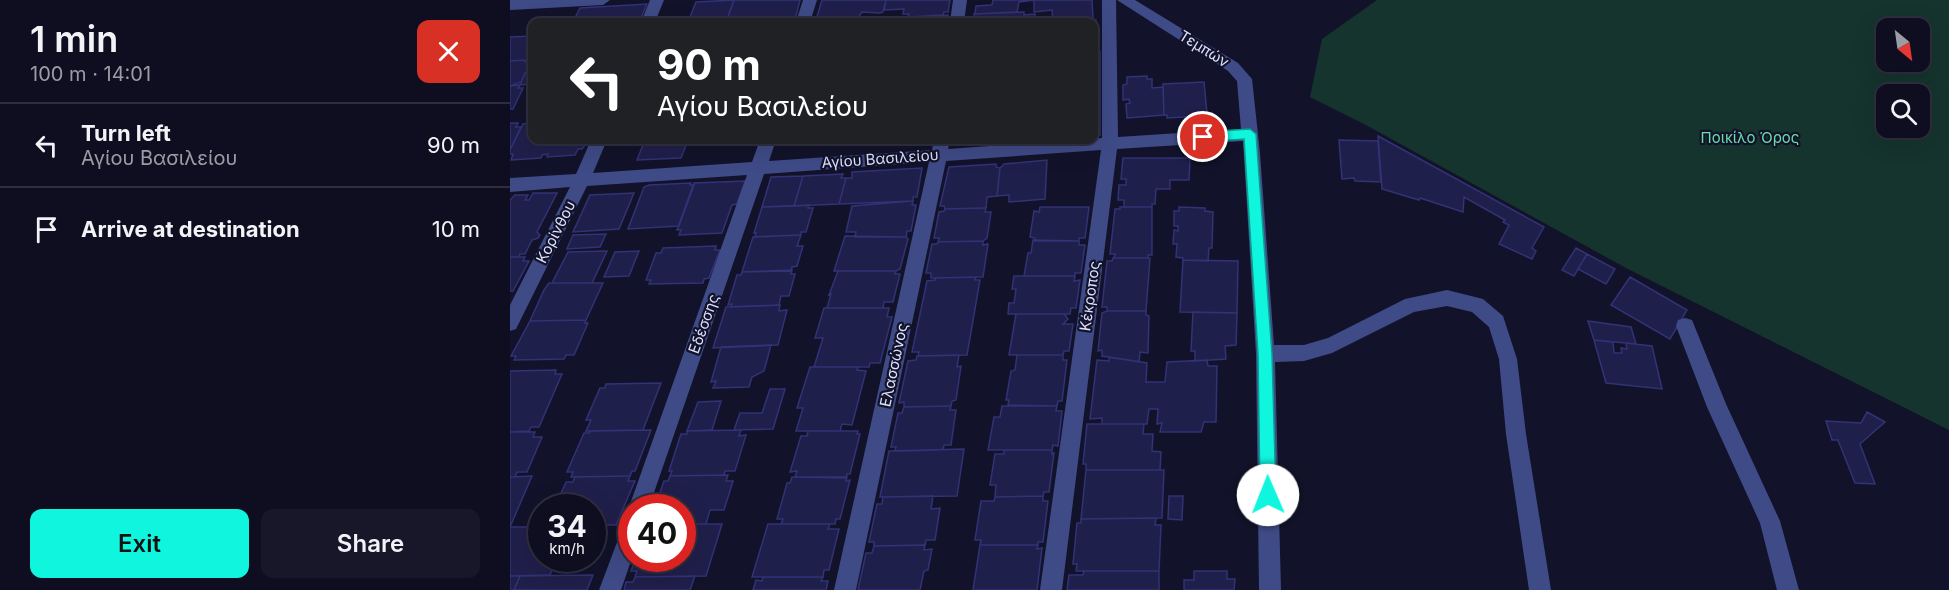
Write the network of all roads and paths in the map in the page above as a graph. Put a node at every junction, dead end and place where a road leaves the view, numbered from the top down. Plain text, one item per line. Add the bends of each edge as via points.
1 (603, 0) edge
2 (657, 0) edge
3 (810, 0) edge
4 (960, 0) edge
5 (1109, 0) edge
6 (1124, 0) edge
7 (510, 5) edge
8 (650, 18) edge
9 (804, 18) edge
10 (958, 18) edge
11 (1250, 134) junction
12 (597, 144) edge
13 (767, 144) edge
14 (1110, 144) junction
15 (941, 147) edge
16 (759, 168) junction
17 (582, 180) junction
18 (510, 185) edge
19 (510, 323) edge
20 (1685, 326) dead end
21 (1265, 354) junction
22 (644, 494) edge
23 (618, 567) edge
24 (610, 590) edge
25 (845, 590) edge
26 (1051, 590) edge
27 (1270, 590) edge
28 (1540, 590) edge
29 (1788, 590) edge

1 - 7 street
2 - 8 street
3 - 9 street
4 - 10 street
5 - 14 street, Κέκροπος
6 - 11 street, Τεμπών via 1233,67 1244,80
11 - 14 street, Αγίου Βασιλείου
11 - 21 street, Τεμπών
12 - 17 street, Κορίνθου
13 - 16 street, Εδέσσης
14 - 15 street, Αγίου Βασιλείου
14 - 26 street, Κέκροπος
15 - 16 street, Αγίου Βασιλείου
15 - 25 street, Ελασσώνος
16 - 17 street, Αγίου Βασιλείου
16 - 22 street, Εδέσσης
17 - 18 street, Αγίου Βασιλείου
17 - 19 street, Κορίνθου
20 - 29 street via 1717,407 1770,521
21 - 27 street, Τεμπών
21 - 28 street via 1304,353 1332,345 1411,305 1447,298 1477,306 1497,322 1508,359
23 - 24 street

